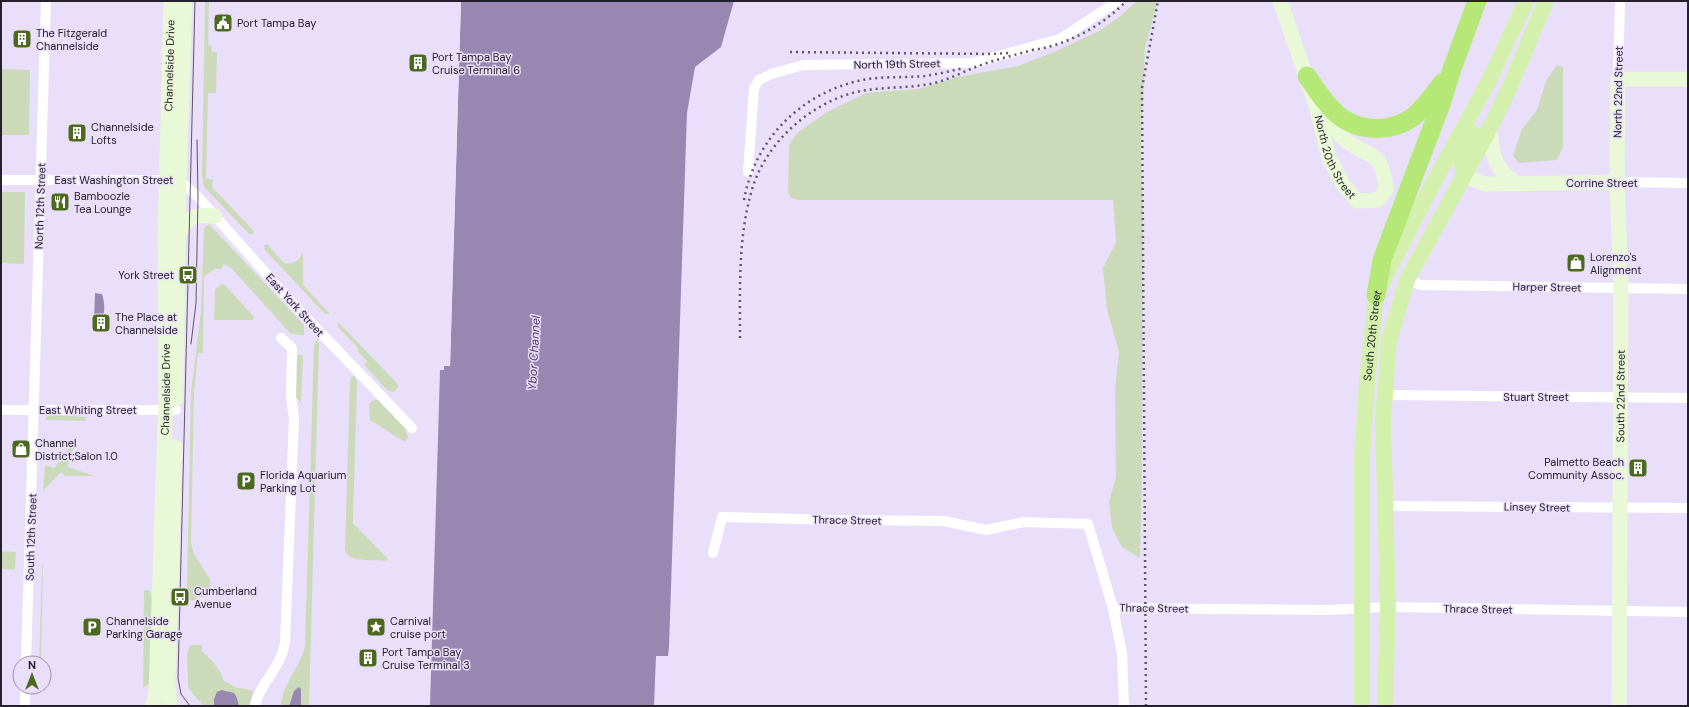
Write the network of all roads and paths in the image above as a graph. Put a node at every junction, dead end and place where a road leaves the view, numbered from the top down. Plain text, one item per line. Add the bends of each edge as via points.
1 (46, 1) edge
2 (171, 1) edge
3 (185, 1) edge
4 (1118, 1) edge
5 (1280, 1) edge
6 (1477, 1) edge
7 (1526, 1) edge
8 (1546, 1) edge
9 (1620, 1) edge
10 (1518, 20) junction
11 (1452, 69) junction
12 (1307, 76) junction
13 (1618, 79) junction
14 (1688, 79) edge
15 (1490, 128) junction
16 (748, 172) dead end
17 (1464, 176) junction
18 (1, 180) edge
19 (40, 180) junction
20 (173, 180) junction
21 (1617, 182) junction
22 (1688, 183) edge
23 (1517, 184) junction
24 (215, 216) junction
25 (178, 235) junction
26 (1407, 280) junction
27 (1621, 288) junction
28 (1688, 289) edge
29 (1376, 295) junction
30 (281, 338) dead end
31 (1384, 395) junction
32 (1620, 398) junction
33 (1688, 398) edge
34 (1, 410) edge
35 (34, 410) junction
36 (171, 410) junction
37 (1383, 420) junction
38 (412, 428) dead end
39 (1362, 479) junction
40 (1386, 506) junction
41 (1621, 508) junction
42 (1688, 508) edge
43 (713, 553) dead end
44 (1362, 607) junction
45 (1388, 607) junction
46 (1113, 608) junction
47 (1620, 612) junction
48 (1688, 612) edge
49 (26, 655) edge
50 (25, 695) edge
51 (24, 706) edge
52 (153, 706) edge
53 (170, 706) edge
54 (255, 706) edge
55 (1124, 706) edge
56 (1362, 706) edge
57 (1385, 706) edge
58 (1619, 706) edge

1 - 19 street, North 12th Street
2 - 20 main road, Channelside Drive
3 - 20 main road, Channelside Drive
4 - 16 street, North 19th Street via 1060,39 973,63 803,64 770,74 759,80 754,88
5 - 12 main road, North 20th Street
6 - 11 highway
7 - 10 main road, South 20th Street
8 - 15 main road, South 20th Street via 1515,77
9 - 13 street, North 22nd Street
10 - 17 main road via 1516,47 1462,154
10 - 29 main road, South 20th Street via 1489,81
11 - 12 highway via 1424,107 1412,117 1395,125 1376,128 1359,126 1343,118 1329,106
11 - 29 highway via 1382,260
12 - 12 main road, North 20th Street via 1329,158 1342,183 1357,201 1378,200 1386,190 1384,170 1378,160 1342,138
13 - 14 main road
13 - 21 main road, North 22nd Street
15 - 17 main road, South 20th Street
15 - 23 main road via 1492,152 1497,165
17 - 23 main road, Corrine Street via 1485,184
17 - 26 main road, South 20th Street
18 - 19 street, East Washington Street
19 - 20 street, East Washington Street
19 - 35 street, North 12th Street
20 - 24 street, East York Street via 190,189
20 - 25 main road, Channelside Drive
20 - 36 main road, Channelside Drive via 165,272
21 - 22 street, Corrine Street
21 - 23 main road, Corrine Street
21 - 27 main road, South 22nd Street
24 - 25 main road via 198,215 190,218
24 - 38 street, East York Street via 295,306
25 - 36 main road, Channelside Drive
26 - 27 street, Harper Street via 1421,285
26 - 31 main road, South 20th Street via 1389,340
27 - 28 street, Harper Street
27 - 32 main road, South 22nd Street
29 - 39 main road, South 20th Street via 1367,382
30 - 54 street via 292,348 291,397 294,418 285,643 280,662 260,691
31 - 32 street, Stuart Street
31 - 37 main road, South 20th Street
32 - 33 street, Stuart Street
32 - 41 main road, South 22nd Street
34 - 35 street, East Whiting Street
35 - 36 street, East Whiting Street
35 - 49 street, South 12th Street
36 - 52 main road, Channelside Drive via 156,691
36 - 53 main road, Channelside Drive via 168,682
37 - 39 main road via 1374,433 1374,462 1368,474
37 - 40 main road, South 20th Street
39 - 44 main road, South 20th Street
40 - 41 street, Linsey Street
40 - 45 main road, South 20th Street
41 - 42 street, Linsey Street
41 - 47 main road, South 22nd Street
43 - 46 street, Thrace Street via 722,517 944,520 986,530 1024,522 1088,524
44 - 45 street, Thrace Street
44 - 46 street, Thrace Street via 1329,610
44 - 56 main road, South 20th Street
45 - 47 street, Thrace Street
45 - 57 main road, South 20th Street
46 - 55 street via 1122,653
47 - 48 street, Thrace Street
47 - 58 main road, South 22nd Street
50 - 51 street

